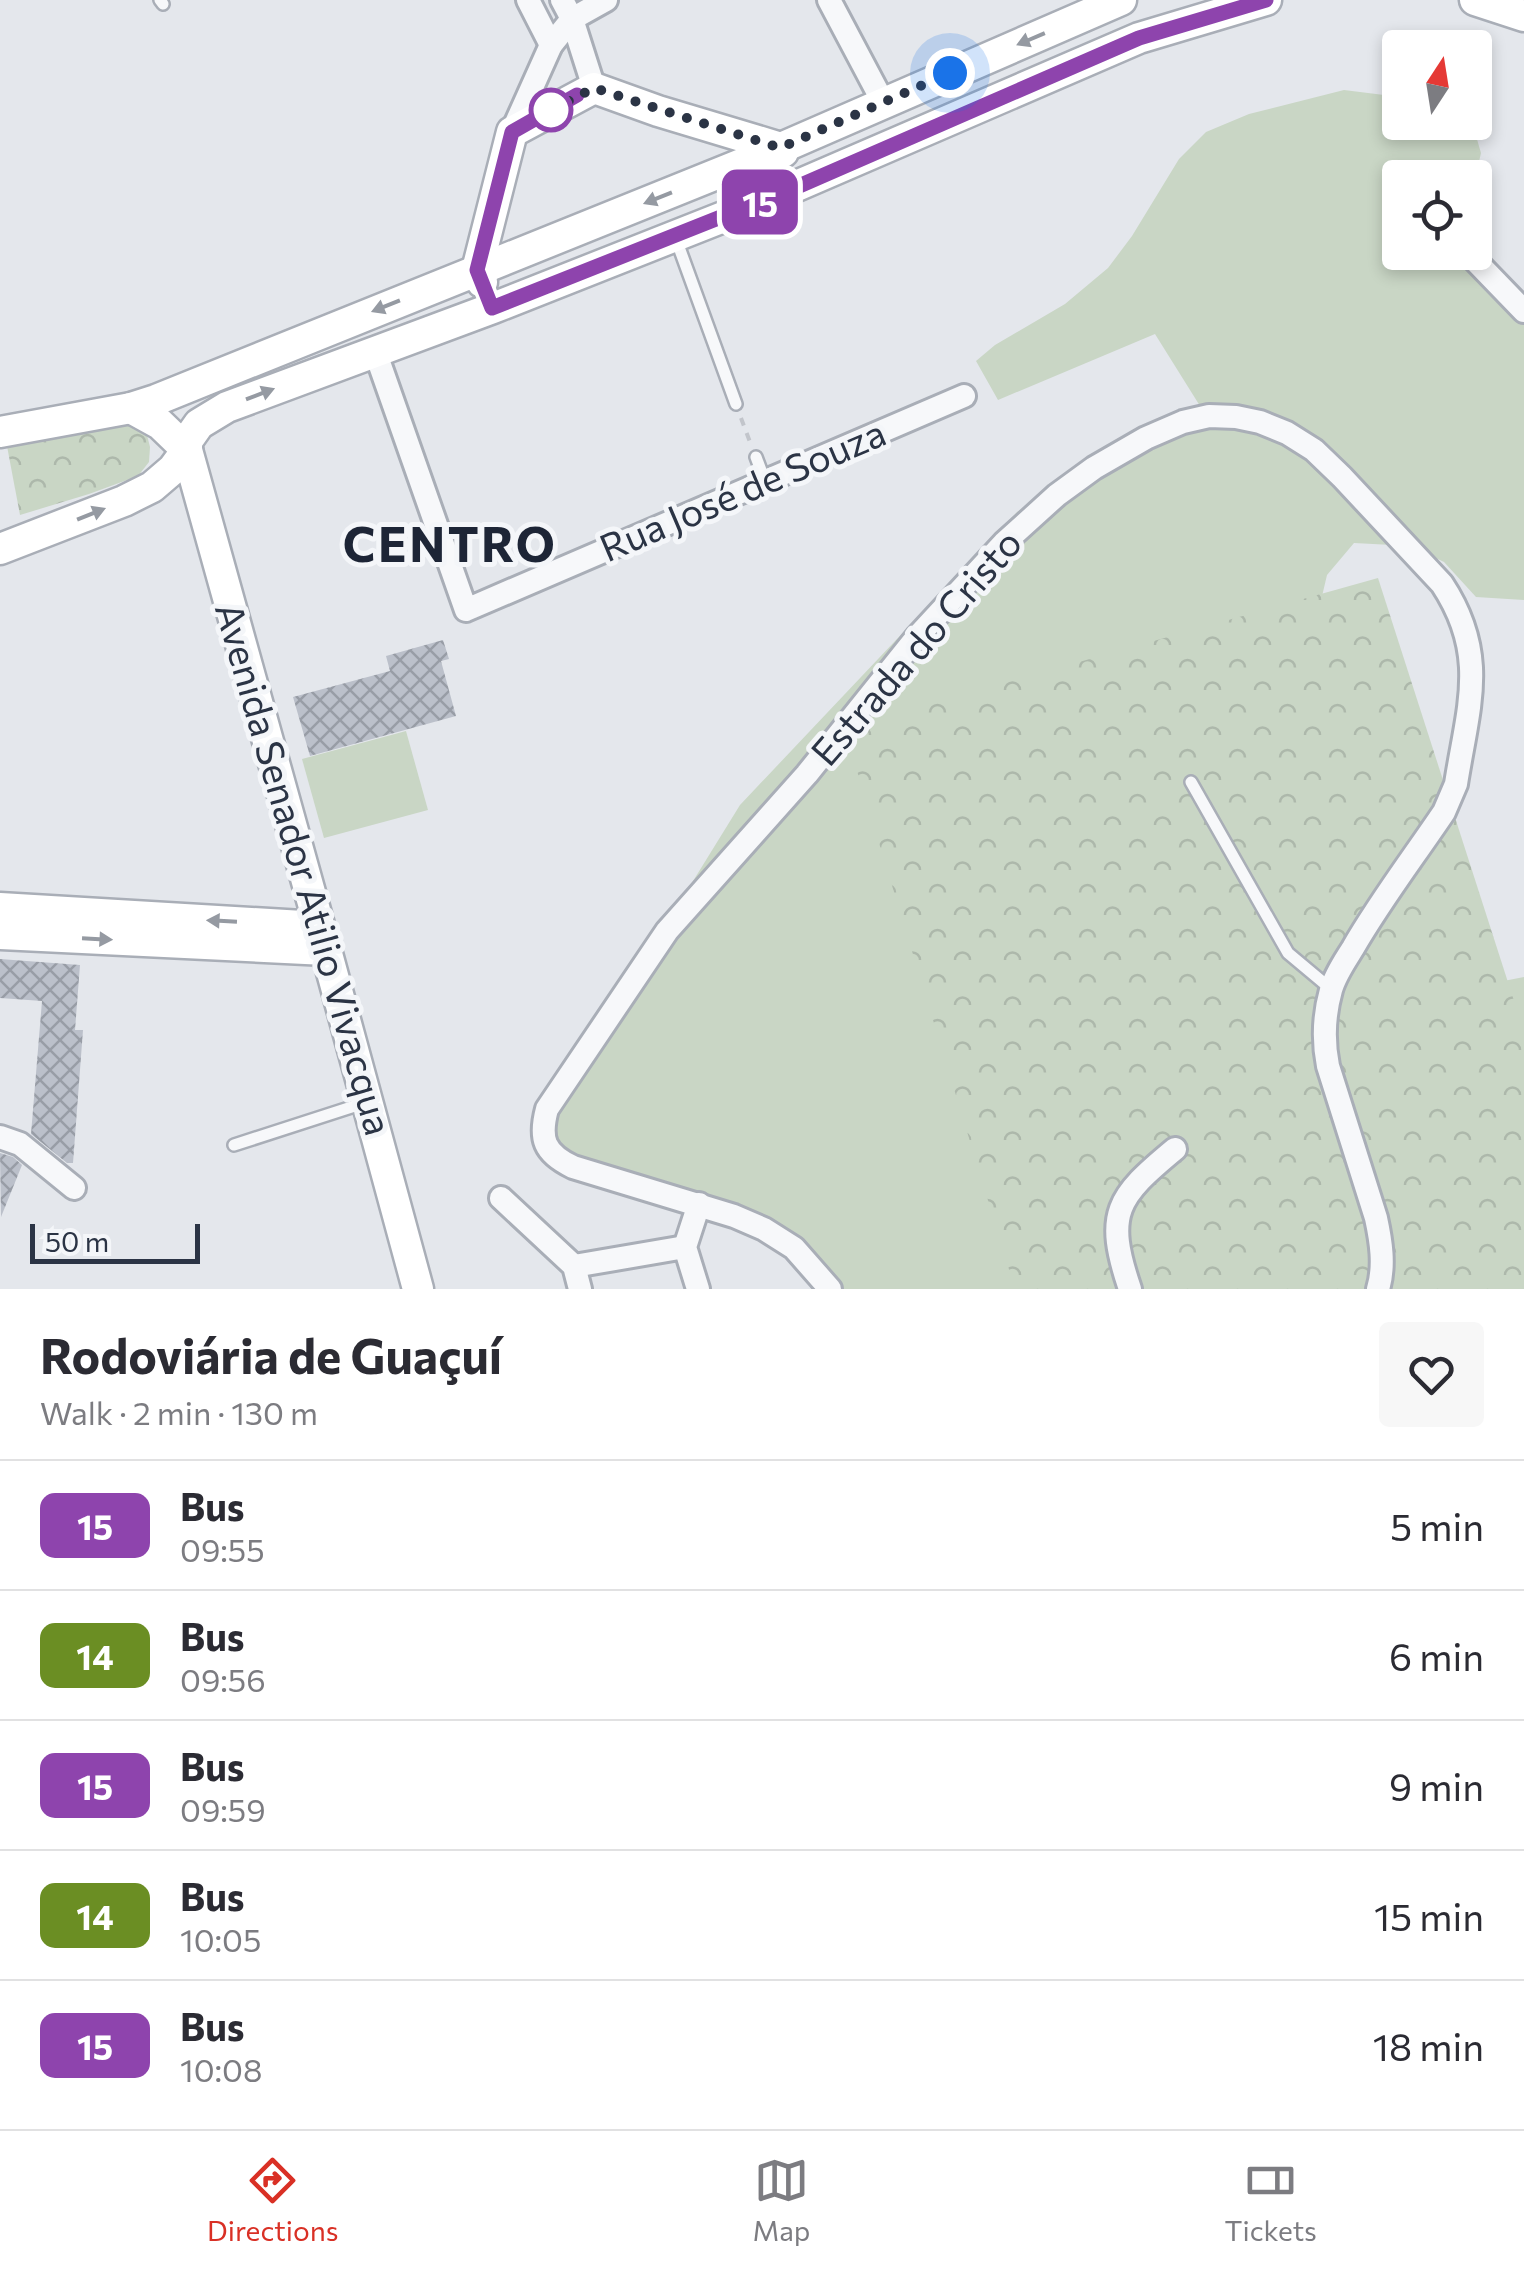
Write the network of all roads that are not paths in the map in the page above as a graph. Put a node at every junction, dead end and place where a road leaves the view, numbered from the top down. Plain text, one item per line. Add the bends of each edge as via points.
1 (528, 0) edge
2 (606, 0) edge
3 (830, 0) edge
4 (1120, 0) edge
5 (1266, 0) edge
6 (1475, 0) edge
7 (567, 9) edge
8 (1524, 16) edge
9 (1139, 38) junction
10 (550, 46) junction
11 (594, 88) junction
12 (883, 102) junction
13 (512, 132) junction
14 (780, 148) junction
15 (799, 186) junction
16 (675, 235) junction
17 (477, 270) junction
18 (1487, 270) edge
19 (1519, 298) edge
20 (492, 308) junction
21 (375, 351) junction
22 (964, 396) dead end
23 (736, 404) road end
24 (131, 408) junction
25 (0, 432) edge
26 (187, 450) junction
27 (756, 457) road end
28 (766, 481) junction
29 (0, 549) edge
30 (1191, 782) dead end
31 (0, 908) edge
32 (0, 934) edge
33 (323, 938) junction
34 (1332, 989) junction
35 (368, 1101) junction
36 (0, 1137) edge
37 (234, 1145) dead end
38 (1175, 1149) dead end
39 (74, 1188) dead end
40 (501, 1198) dead end
41 (699, 1204) junction
42 (685, 1247) junction
43 (577, 1278) edge
44 (418, 1289) edge
45 (698, 1289) edge
46 (830, 1289) edge
47 (1130, 1289) edge
48 (1378, 1289) edge

1 - 10 street
2 - 7 street
3 - 12 street
4 - 9 street
4 -> 12 main road
5 - 9 main road
6 - 8 main road
7 - 10 street
7 - 11 street
9 - 15 main road
10 - 13 street
11 - 13 main road
11 - 14 main road
12 - 14 main road
13 - 17 main road
14 - 15 main road
14 -> 17 main road
15 - 16 main road
16 - 20 main road
16 - 23 lane
17 - 20 main road
17 -> 24 main road
18 - 19 street
20 - 21 main road
26 -> 21 main road via 192,432 209,416
21 - 28 street, Rua José de Souza via 466,610
22 - 28 street, Rua José de Souza
24 - 25 main road
24 - 26 main road
29 -> 26 main road via 152,487
26 - 33 main road, Avenida Senador Atilio Vivacqua
27 - 28 lane
30 - 34 lane via 1288,953
33 -> 31 main road
32 -> 33 main road
33 - 35 main road, Avenida Senador Atilio Vivacqua
34 - 41 street, Estrada do Cristo via 1456,784 1472,678 1468,636 1442,584 1314,450 1260,422 1209,416 1183,422 1094,468 1057,496 916,637 807,774 667,931 547,1109 542,1127 556,1159
34 - 48 street, Estrada do Cristo via 1325,1050 1376,1218
35 - 37 lane
35 - 44 main road, Avenida Senador Atilio Vivacqua
36 - 39 street via 20,1144
38 - 47 street via 1140,1178 1118,1211
40 - 43 street
41 - 42 street
41 - 46 street, Estrada do Cristo via 794,1248
42 - 43 street
42 - 45 street

